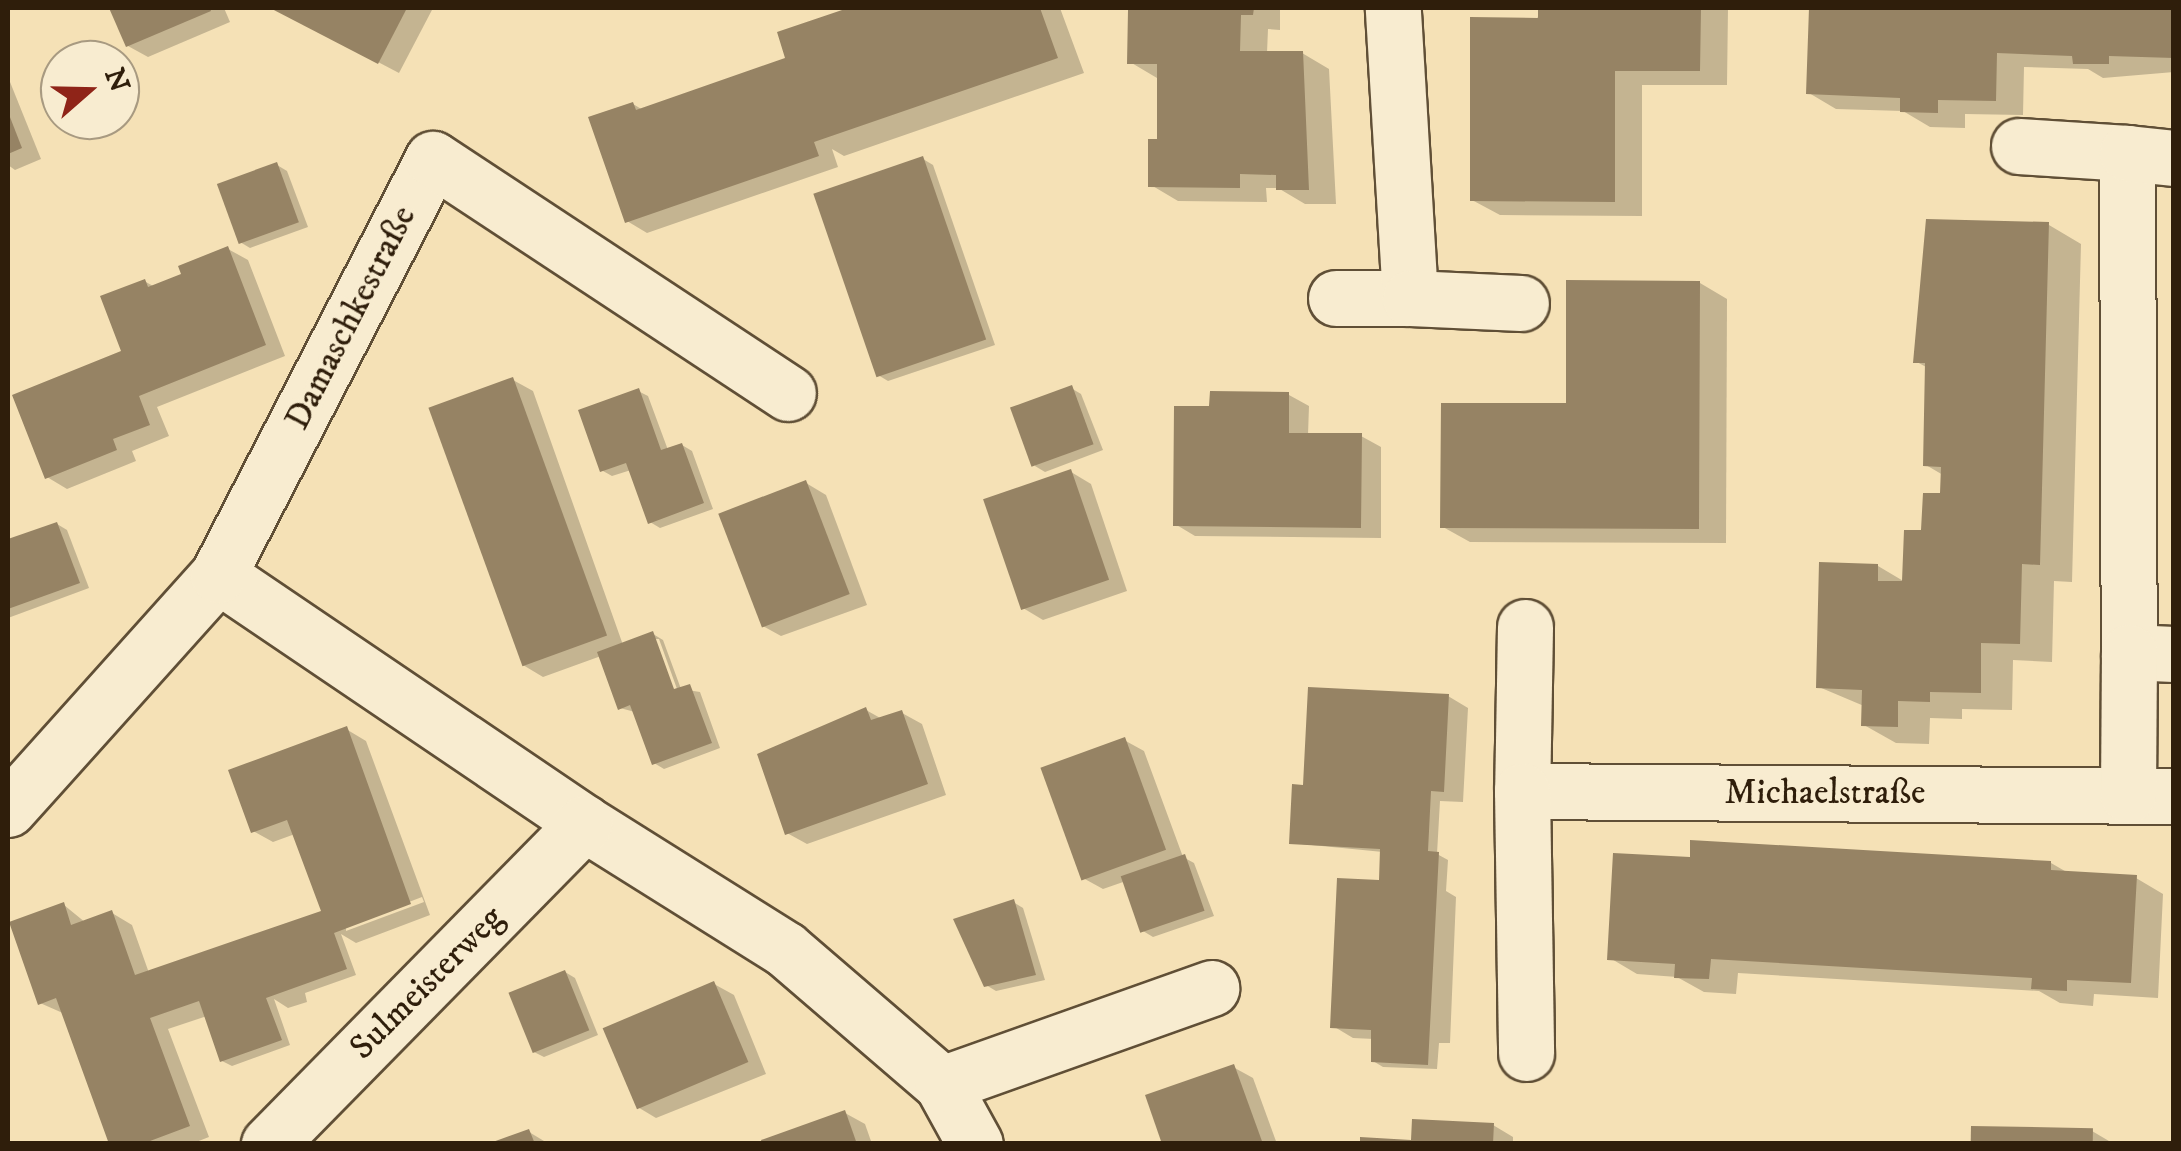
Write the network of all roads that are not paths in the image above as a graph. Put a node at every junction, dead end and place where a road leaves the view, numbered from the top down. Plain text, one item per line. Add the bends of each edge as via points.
1 (1393, 8) edge
2 (2019, 146) dead end
3 (2150, 156) edge
4 (1336, 298) dead end
5 (1410, 298) junction
6 (1521, 303) dead end
7 (788, 392) dead end
8 (218, 576) junction
9 (1525, 627) dead end
10 (2151, 653) edge
11 (1522, 790) junction
12 (2151, 796) edge
13 (8, 809) edge
14 (584, 823) junction
15 (1211, 988) dead end
16 (1526, 1053) dead end
17 (942, 1084) junction
18 (269, 1144) edge
19 (975, 1144) edge

1 - 5 street
2 - 3 street, Michaelstraße
3 - 10 street, Michaelstraße
4 - 5 street
5 - 6 street
7 - 8 street, Damaschkestraße via 433,159
8 - 13 street, Damaschkestraße
8 - 14 street
9 - 11 street
10 - 12 street, Michaelstraße
11 - 12 street, Michaelstraße
11 - 16 street
14 - 17 street via 786,950
14 - 18 street, Sulmeisterweg
15 - 17 street
17 - 19 street

